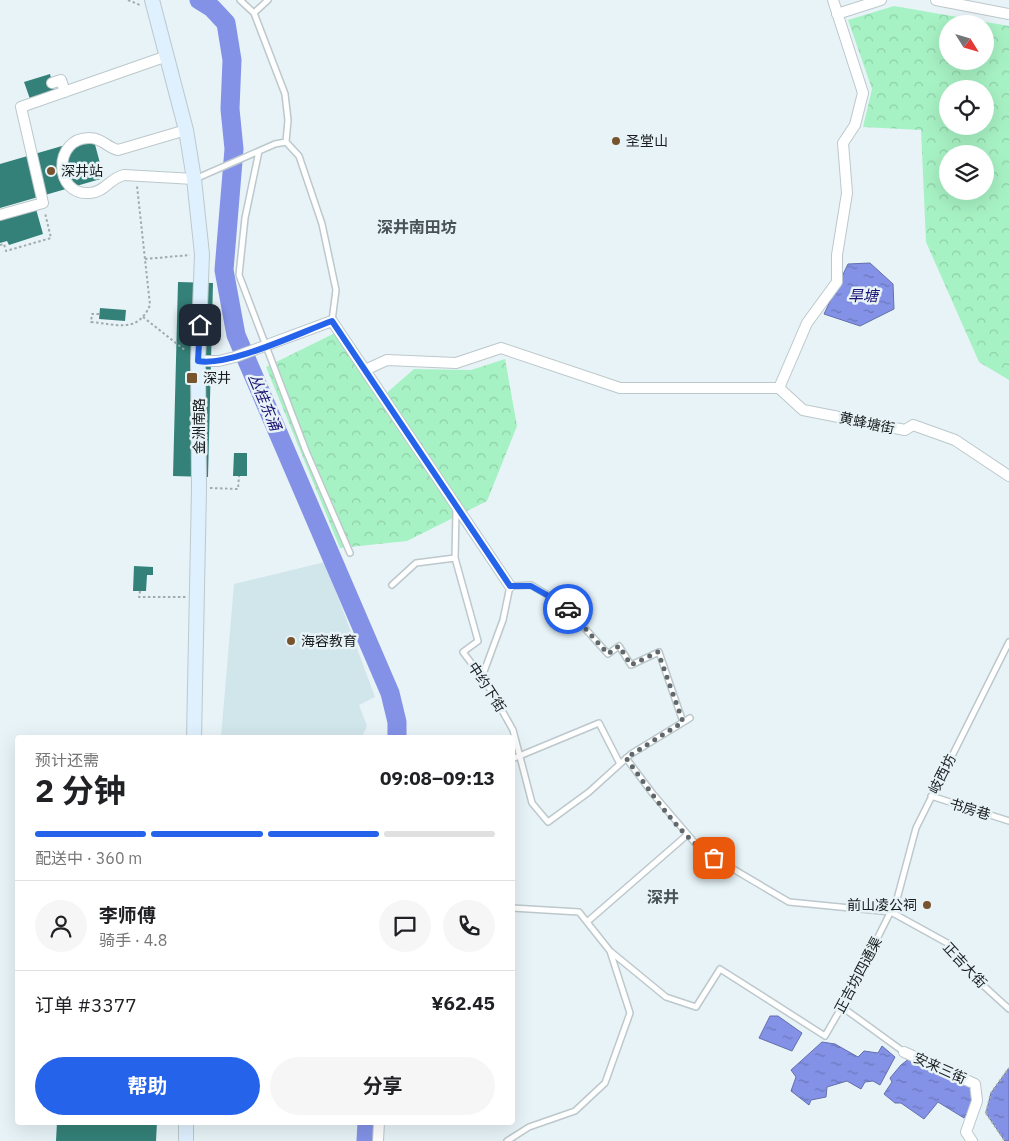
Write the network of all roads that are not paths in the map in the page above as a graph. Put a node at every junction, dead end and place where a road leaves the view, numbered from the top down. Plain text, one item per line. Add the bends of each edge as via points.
1 (240, 0) edge
2 (268, 0) edge
3 (833, 0) edge
4 (881, 0) edge
5 (936, 0) edge
6 (152, 1) edge
7 (254, 13) junction
8 (837, 14) junction
9 (1009, 14) edge
10 (167, 56) junction
11 (52, 83) dead end
12 (65, 92) junction
13 (186, 130) junction
14 (286, 142) junction
15 (258, 151) junction
16 (194, 179) junction
17 (0, 215) edge
18 (332, 321) junction
19 (265, 346) junction
20 (198, 361) junction
21 (365, 370) junction
22 (779, 388) junction
23 (1009, 476) edge
24 (456, 507) junction
25 (350, 553) dead end
26 (455, 558) junction
27 (392, 585) dead end
28 (510, 586) junction
29 (1009, 642) edge
30 (482, 677) junction
31 (690, 718) dead end
32 (683, 722) junction
33 (194, 735) edge
34 (514, 735) edge
35 (515, 739) edge
36 (519, 756) junction
37 (515, 758) edge
38 (626, 758) junction
39 (620, 764) junction
40 (931, 796) junction
41 (1009, 821) edge
42 (687, 835) junction
43 (515, 908) edge
44 (891, 912) junction
45 (587, 922) junction
46 (610, 952) junction
47 (842, 1007) junction
48 (1009, 1009) edge
49 (904, 1052) joint
50 (186, 1125) edge
51 (379, 1125) edge
52 (186, 1141) edge
53 (378, 1141) edge
54 (507, 1141) edge
55 (972, 1141) edge

1 - 7 lane
2 - 7 lane
3 - 8 street
4 - 8 street
5 - 9 street
6 - 10 main road, 金洲南路
7 - 14 lane via 285,94
8 - 22 street via 863,93 855,125 843,143 847,193 837,255 837,282 806,323
10 - 12 street
10 - 13 main road, 金洲南路
11 - 12 street via 62,80
12 - 17 street via 21,107 43,203
13 - 16 main road, 金洲南路
13 - 16 street via 118,150 102,141 84,138 68,147 61,163 62,172 71,187 88,193 105,188 117,176 136,174
14 - 15 lane
14 - 18 lane via 299,156 322,224 336,290
15 - 16 lane
15 - 19 lane via 245,218 239,275
16 - 20 main road, 金洲南路 via 202,254
18 - 19 street
18 - 21 street
19 - 20 street via 219,361
19 - 25 lane
20 - 33 main road, 金洲南路
21 - 22 street via 387,360 456,363 501,348 620,388
21 - 24 street
22 - 23 street, 黄蜂塘街 via 803,410 904,430 913,425 955,440
24 - 26 lane
24 - 28 street
26 - 27 lane via 416,563
26 - 30 lane, 中约下街 via 478,641 463,652
28 - 30 lane via 503,620
28 - 32 lane via 531,586 563,604 608,654 619,646 631,665 658,652
29 - 40 lane, 岐西坊
30 - 34 lane, 中约下街
31 - 32 lane, 中约下街
32 - 38 lane, 中约下街
35 - 36 lane, 中约下街
36 - 37 lane
36 - 39 lane via 598,723
36 - 39 lane, 中约下街 via 532,803 548,822
38 - 39 lane, 中约下街
38 - 42 lane
40 - 41 lane, 书房巷
40 - 44 lane, 岐西坊 via 916,828
42 - 44 lane via 701,850 789,902
42 - 45 lane
43 - 45 lane via 579,912
44 - 47 lane, 正吉坊四通渠
44 - 48 lane, 正吉大街 via 948,944 976,978
45 - 46 lane
46 - 47 lane, 正吉坊四通渠 via 666,997 696,1007 720,969 825,1036
46 - 54 lane via 630,1013 604,1083 575,1111 529,1127
47 - 49 lane
49 - 55 street, 安来三街 via 975,1084 977,1101 966,1132
50 - 52 main road
51 - 53 street

